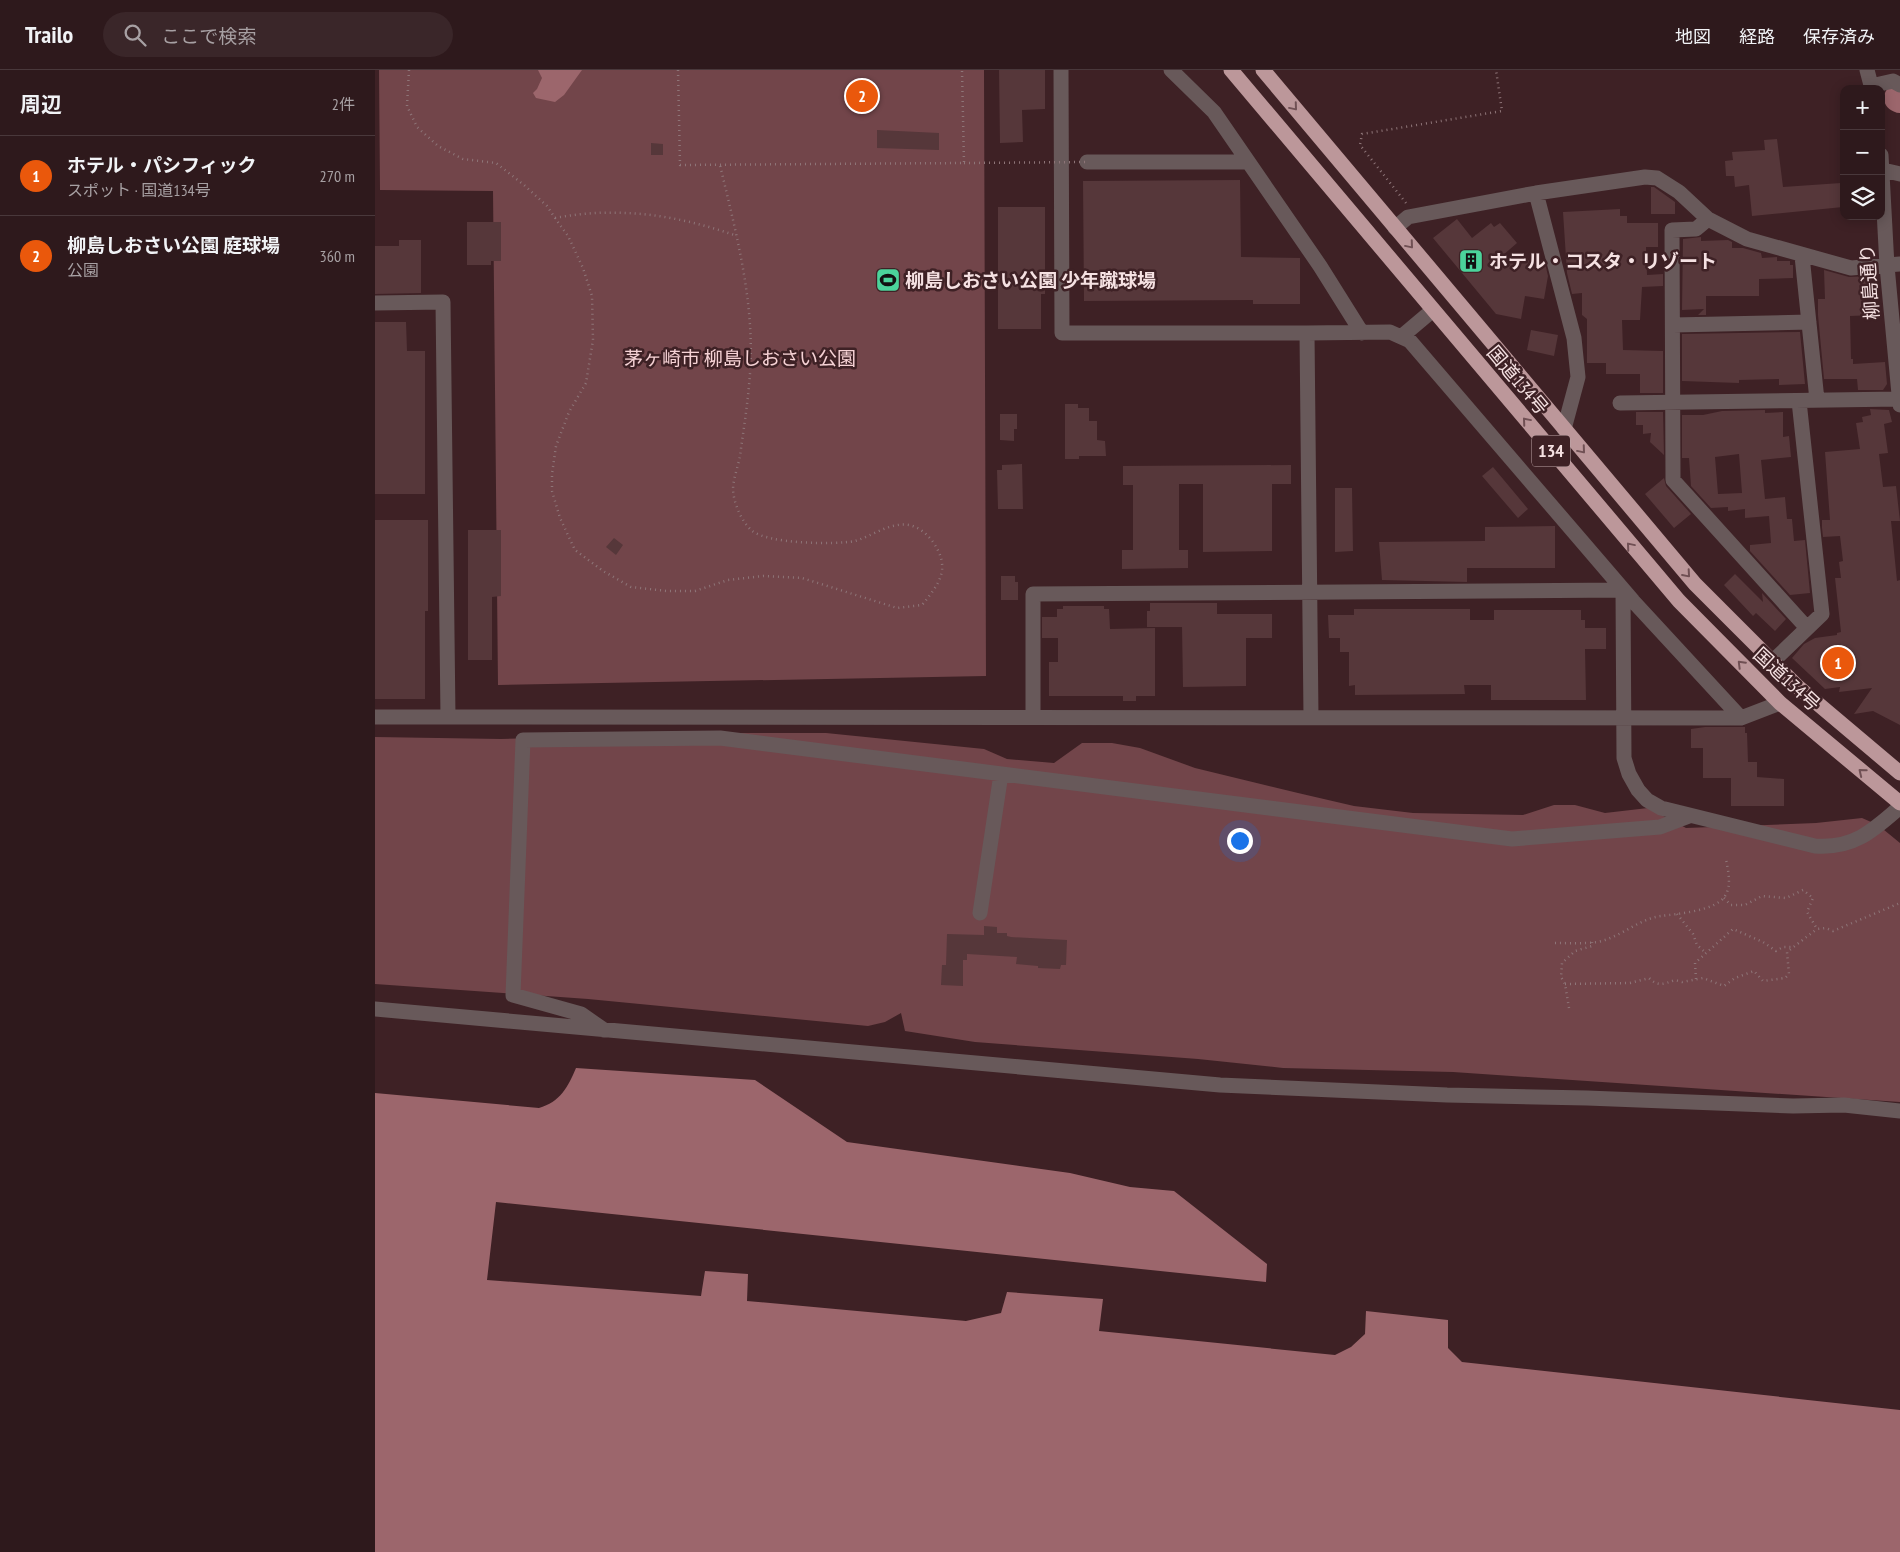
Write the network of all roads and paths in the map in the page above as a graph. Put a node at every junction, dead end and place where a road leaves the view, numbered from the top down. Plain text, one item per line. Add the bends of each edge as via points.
1 (409, 70) edge
2 (678, 70) edge
3 (962, 70) edge
4 (1061, 70) edge
5 (1171, 70) edge
6 (1231, 70) edge
7 (1263, 70) edge
8 (1496, 70) edge
9 (1867, 70) edge
10 (1870, 85) edge
11 (1880, 85) edge
12 (1900, 85) edge
13 (1087, 162) joint
14 (1248, 162) junction
15 (964, 163) junction
16 (720, 165) junction
17 (1885, 170) edge
18 (1900, 174) edge
19 (1884, 175) edge
20 (1536, 193) junction
21 (1417, 216) junction
22 (555, 218) junction
23 (1708, 219) junction
24 (1395, 228) junction
25 (737, 236) junction
26 (1802, 256) junction
27 (1893, 265) edge
28 (375, 303) edge
29 (1433, 310) junction
30 (1809, 322) junction
31 (1673, 324) junction
32 (1307, 333) junction
33 (1362, 333) junction
34 (1401, 337) junction
35 (1899, 399) edge
36 (1817, 400) junction
37 (1799, 401) junction
38 (1674, 402) junction
39 (1620, 403) dead end
40 (1900, 405) edge
41 (1564, 430) junction
42 (1623, 590) junction
43 (1310, 592) junction
44 (1807, 628) junction
45 (1772, 662) junction
46 (1780, 703) junction
47 (1624, 716) junction
48 (375, 717) edge
49 (447, 717) junction
50 (1033, 717) junction
51 (1311, 717) junction
52 (1741, 718) junction
53 (1900, 773) edge
54 (1001, 774) junction
55 (1900, 803) edge
56 (1900, 807) edge
57 (1689, 816) junction
58 (1726, 859) dead end
59 (1724, 898) junction
60 (1900, 903) edge
61 (980, 913) dead end
62 (1677, 914) junction
63 (1817, 929) junction
64 (1592, 942) junction
65 (1555, 943) dead end
66 (1793, 947) junction
67 (1707, 953) junction
68 (1696, 979) junction
69 (1565, 984) junction
70 (1569, 1008) dead end
71 (375, 1009) edge
72 (604, 1030) junction
73 (1900, 1111) edge

1 - 22 path via 407,106 417,127 438,146 463,160 496,163 547,206
2 - 16 path via 680,165
3 - 15 path
4 - 32 street via 1062,333
5 - 14 street via 1214,112
6 - 29 highway, 国道134号 / 134
7 -> 24 highway, 国道134号 / 134
8 - 21 path via 1502,111 1362,134 1360,145
9 - 10 street
11 - 12 street via 1893,81
13 - 14 street
13 - 15 path, bridge
14 - 33 street
15 - 16 path
16 - 25 path
17 - 18 street
19 - 27 street, 柳島通り
20 - 21 street
20 - 23 street via 1657,178 1679,192
20 - 41 street via 1574,338 1578,377
21 - 24 street via 1408,217
22 - 25 path via 590,213 663,215 704,224
22 - 25 path via 568,236 592,296 593,340 586,383 569,412 556,446 552,474 552,490 560,518 575,550 631,587 695,591 737,579 763,576 802,578 897,608 922,605 938,586 943,566 939,551 927,533 909,525 883,529 855,541 813,544 753,532 739,515 733,489 749,383 750,316
23 - 26 street via 1747,240
23 - 31 street via 1697,229 1672,230
24 -> 41 highway, 国道134号 / 134
26 - 27 street via 1851,268
26 - 30 street
27 - 35 street, 柳島通り
28 - 49 street via 443,302
29 - 34 street
46 -> 29 highway, 国道134号 / 134 via 1647,566
30 - 31 street
30 - 36 street
31 - 38 street
32 - 33 street
32 - 43 street
33 - 34 street via 1390,332
34 - 42 street via 1410,341
35 - 36 street
35 - 40 street, 柳島通り
36 - 37 street
37 - 38 street
37 - 44 street via 1822,614
38 - 39 street
38 - 44 street via 1673,480
41 -> 45 highway, 国道134号 / 134 via 1695,584
42 - 43 street
42 - 47 street
42 - 52 street
43 - 50 street via 1033,594
43 - 51 street
44 - 45 street
45 - 53 highway, 国道134号 / 134
46 - 52 street
55 -> 46 highway, 国道134号 / 134
47 - 51 street
47 - 52 street
47 - 57 street via 1624,758 1638,790 1661,808
48 - 49 street
49 - 50 street
50 - 51 street
54 - 57 street via 1512,839 1659,827
54 - 61 street
54 - 72 street via 720,738 523,740 513,995 581,1014
56 - 57 street via 1863,837 1831,847
58 - 59 path via 1729,886
59 - 62 path via 1707,907
59 - 63 path via 1731,905 1745,905 1762,896 1786,898 1803,890 1813,898 1807,912
60 - 63 path via 1839,930
62 - 64 path via 1659,916 1612,937
62 - 67 path via 1693,934 1697,945
63 - 66 path
64 - 65 path
64 - 69 path via 1591,946 1575,951 1562,963 1561,977
66 - 67 path via 1776,951 1733,929
66 - 68 path via 1787,952 1789,974 1785,978 1763,980 1754,971 1724,986
67 - 68 path via 1695,962
68 - 69 path via 1675,980 1663,985 1649,978 1630,984
69 - 70 path
71 - 72 street
72 - 73 street via 1256,1087 1793,1106 1844,1105

